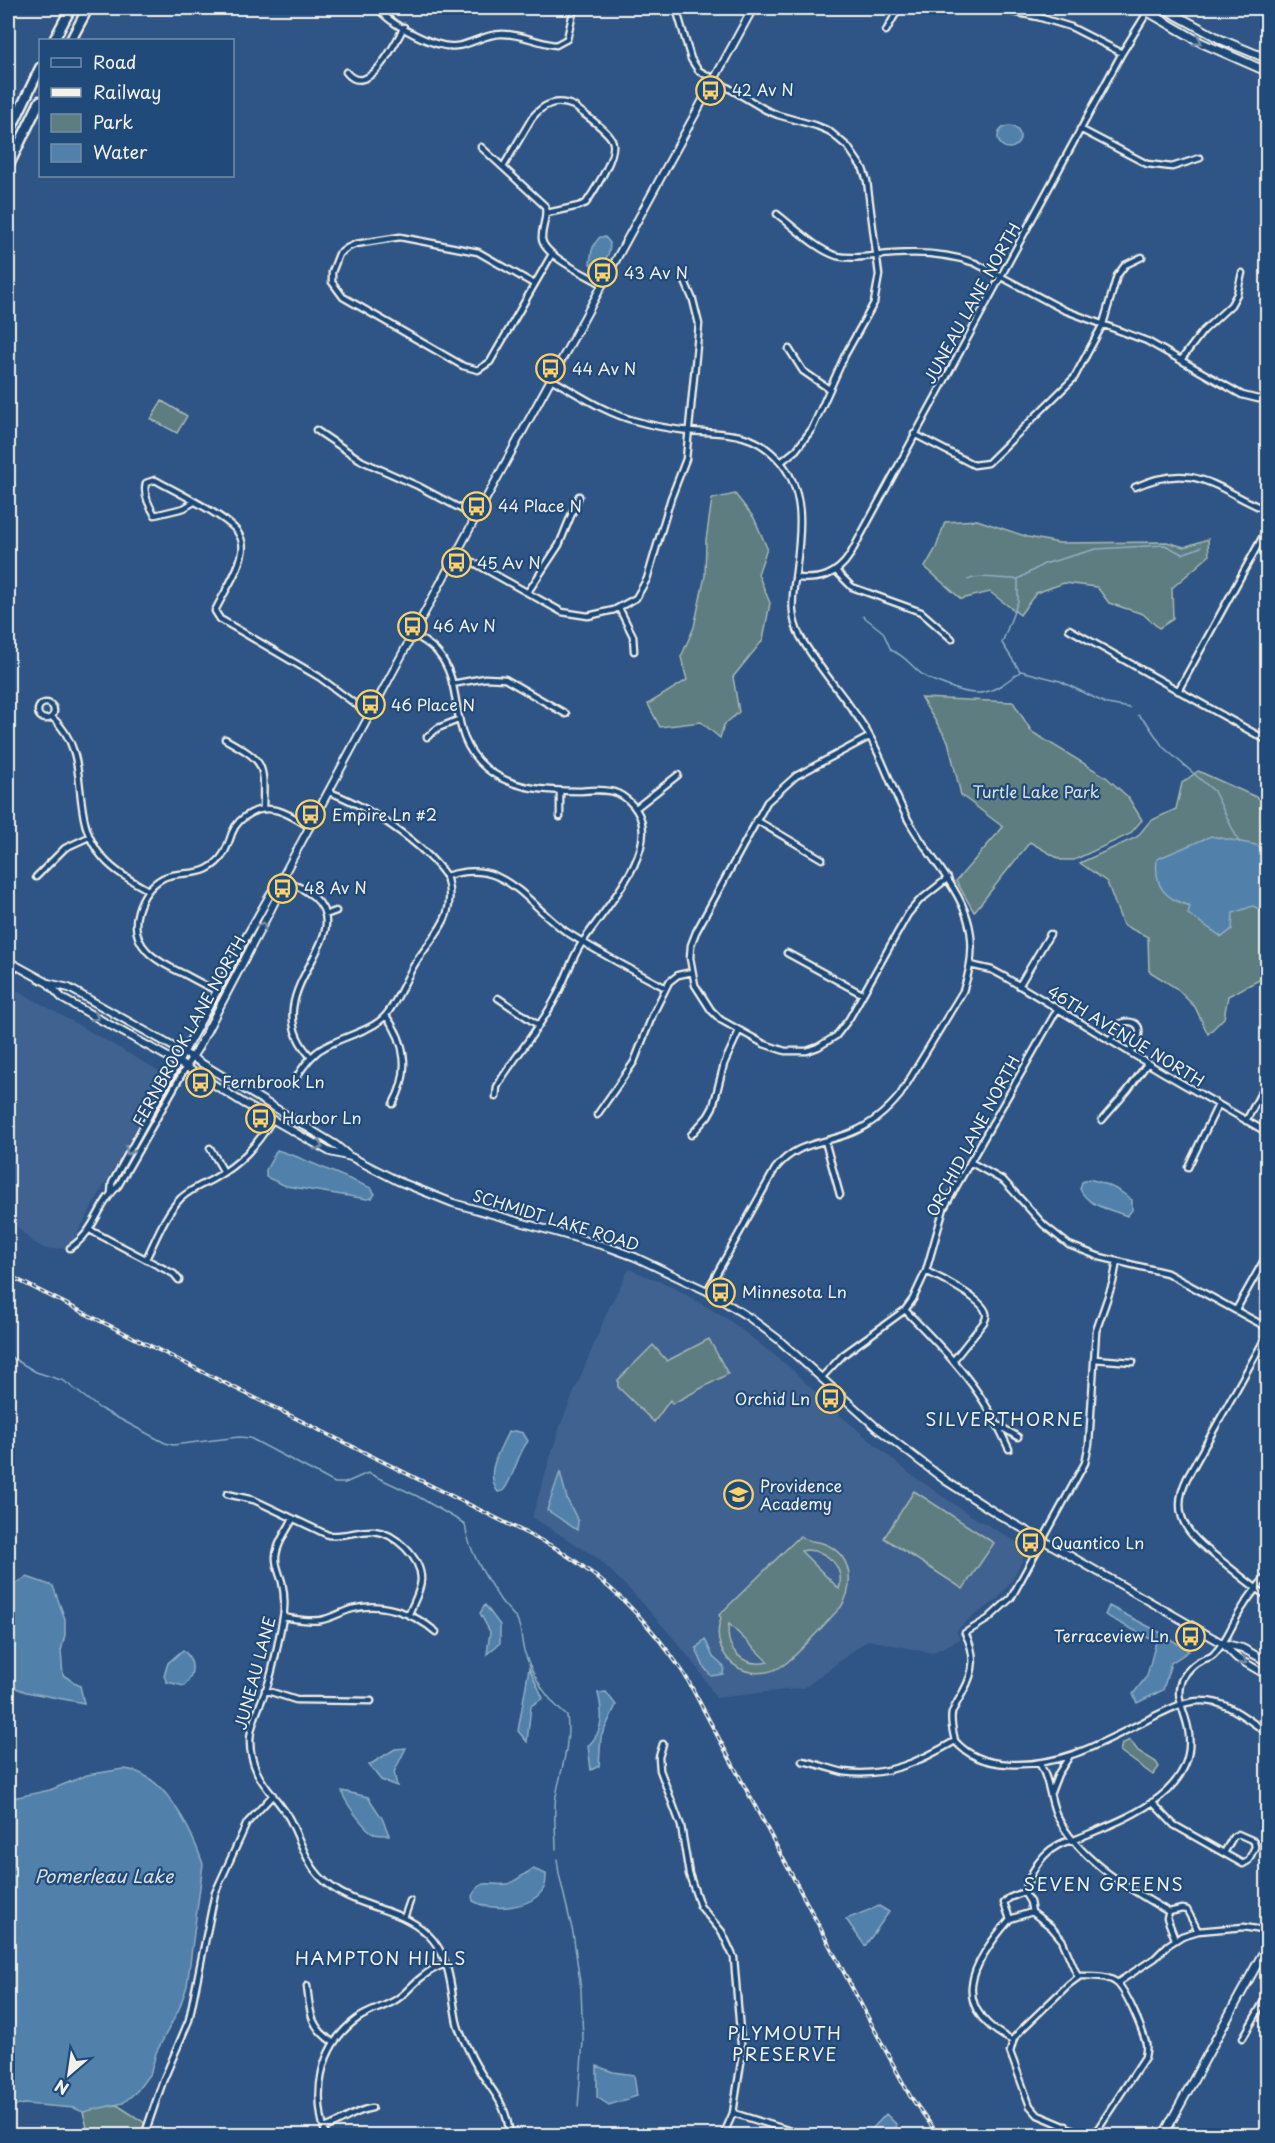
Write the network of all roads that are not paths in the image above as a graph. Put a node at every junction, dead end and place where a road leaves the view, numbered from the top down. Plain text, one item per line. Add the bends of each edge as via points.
1 (71, 8) edge
2 (88, 8) edge
3 (378, 8) edge
4 (574, 8) edge
5 (676, 8) edge
6 (753, 8) edge
7 (899, 8) edge
8 (1163, 8) edge
9 (1146, 9) edge
10 (1008, 11) dead end
11 (404, 27) junction
12 (886, 31) dead end
13 (55, 39) edge
14 (72, 39) edge
15 (1122, 53) junction
16 (1268, 59) edge
17 (39, 70) edge
18 (346, 72) dead end
19 (1268, 72) edge
20 (713, 80) junction
21 (39, 103) edge
22 (1080, 129) junction
23 (8, 135) edge
24 (481, 147) dead end
25 (1200, 158) dead end
26 (8, 167) edge
27 (504, 167) junction
28 (547, 213) junction
29 (777, 214) dead end
30 (552, 254) junction
31 (877, 255) junction
32 (1142, 257) dead end
33 (1242, 273) dead end
34 (1001, 276) junction
35 (684, 279) dead end
36 (602, 284) junction
37 (534, 285) junction
38 (1103, 324) junction
39 (789, 349) dead end
40 (1181, 360) junction
41 (550, 379) junction
42 (829, 389) junction
43 (1267, 397) edge
44 (316, 430) dead end
45 (689, 431) junction
46 (914, 434) junction
47 (781, 462) junction
48 (1135, 487) dead end
49 (579, 496) dead end
50 (194, 502) junction
51 (1268, 511) edge
52 (476, 517) junction
53 (1268, 527) edge
54 (456, 554) junction
55 (836, 571) junction
56 (795, 578) junction
57 (528, 592) junction
58 (619, 608) junction
59 (1069, 629) dead end
60 (413, 634) junction
61 (952, 639) dead end
62 (634, 651) dead end
63 (452, 684) junction
64 (1178, 691) junction
65 (567, 714) dead end
66 (370, 715) junction
67 (52, 717) dead end
68 (458, 720) junction
69 (869, 736) junction
70 (427, 737) dead end
71 (225, 740) dead end
72 (1268, 741) edge
73 (678, 775) dead end
74 (560, 791) junction
75 (329, 792) junction
76 (636, 808) junction
77 (263, 809) junction
78 (560, 817) dead end
79 (756, 820) junction
80 (310, 827) junction
81 (89, 837) junction
82 (822, 859) dead end
83 (446, 876) junction
84 (36, 877) dead end
85 (282, 878) junction
86 (948, 878) junction
87 (148, 891) junction
88 (336, 911) dead end
89 (325, 915) junction
90 (1050, 934) dead end
91 (583, 942) junction
92 (786, 953) dead end
93 (8, 961) edge
94 (970, 965) junction
95 (692, 972) junction
96 (48, 983) junction
97 (1019, 986) junction
98 (666, 988) junction
99 (217, 992) junction
100 (862, 994) junction
101 (498, 998) dead end
102 (1057, 1010) junction
103 (386, 1016) junction
104 (538, 1025) junction
105 (739, 1031) junction
106 (1110, 1041) junction
107 (184, 1053) junction
108 (1130, 1053) junction
109 (311, 1057) junction
110 (193, 1058) junction
111 (178, 1063) junction
112 (1148, 1064) junction
113 (186, 1067) junction
114 (1268, 1080) edge
115 (292, 1085) dead end
116 (496, 1097) dead end
117 (393, 1104) dead end
118 (1218, 1105) junction
119 (597, 1115) dead end
120 (272, 1119) junction
121 (1102, 1120) dead end
122 (1246, 1121) junction
123 (1268, 1133) edge
124 (691, 1135) dead end
125 (825, 1141) junction
126 (210, 1148) dead end
127 (351, 1157) junction
128 (970, 1162) junction
129 (1188, 1167) dead end
130 (224, 1172) junction
131 (111, 1193) junction
132 (840, 1195) dead end
133 (90, 1230) junction
134 (70, 1248) dead end
135 (1268, 1253) edge
136 (146, 1259) junction
137 (1117, 1261) junction
138 (926, 1270) junction
139 (179, 1280) dead end
140 (707, 1291) junction
141 (905, 1310) junction
142 (1236, 1310) junction
143 (1268, 1328) edge
144 (1268, 1333) edge
145 (1094, 1359) junction
146 (953, 1360) junction
147 (1133, 1362) dead end
148 (822, 1377) junction
149 (996, 1424) junction
150 (1018, 1437) dead end
151 (1009, 1449) dead end
152 (227, 1494) dead end
153 (293, 1519) junction
154 (1044, 1540) junction
155 (1268, 1574) edge
156 (1256, 1588) junction
157 (1268, 1597) edge
158 (409, 1614) junction
159 (283, 1617) junction
160 (436, 1632) dead end
161 (1222, 1643) junction
162 (1268, 1662) edge
163 (1268, 1676) edge
164 (265, 1690) junction
165 (371, 1701) dead end
166 (1181, 1704) junction
167 (1268, 1733) edge
168 (956, 1741) junction
169 (663, 1744) dead end
170 (1069, 1757) junction
171 (802, 1761) dead end
172 (1039, 1763) junction
173 (1051, 1794) junction
174 (273, 1795) junction
175 (1152, 1802) junction
176 (1074, 1840) junction
177 (1224, 1853) junction
178 (1024, 1892) junction
179 (410, 1901) dead end
180 (1032, 1912) junction
181 (1169, 1912) junction
182 (404, 1917) junction
183 (1010, 1919) junction
184 (1268, 1930) edge
185 (1198, 1931) junction
186 (1175, 1939) junction
187 (1268, 1944) edge
188 (446, 1964) junction
189 (1078, 1977) junction
190 (1117, 1983) junction
191 (307, 1986) dead end
192 (1268, 1994) edge
193 (1243, 2038) dead end
194 (334, 2043) junction
195 (1012, 2043) junction
196 (372, 2108) dead end
197 (733, 2113) junction
198 (1066, 2126) junction
199 (324, 2128) junction
200 (1083, 2135) edge
201 (144, 2136) edge
202 (326, 2136) edge
203 (510, 2136) edge
204 (723, 2136) edge
205 (807, 2136) edge
206 (1062, 2136) edge
207 (1163, 2136) edge

1 - 13 highway
2 - 14 highway
3 - 11 street
4 - 11 street via 567,39 556,45 501,34 448,47
5 - 20 street via 694,65
6 - 20 street, FERNBROOK LANE NORTH
7 - 12 street
8 - 16 main road via 1222,40
9 - 15 street, JUNEAU LANE NORTH
9 -> 19 main road via 1202,43
10 - 15 street via 1071,27
11 - 18 street via 387,59 375,72 358,79
15 - 22 street, JUNEAU LANE NORTH
17 - 23 highway
20 - 31 street via 778,115 817,126 839,138 863,169
20 - 36 street, FERNBROOK LANE NORTH
21 - 26 highway
22 - 25 street via 1147,165 1172,167
22 - 34 street, JUNEAU LANE NORTH
24 - 27 street
27 - 28 street via 540,201
27 - 28 street via 532,118 552,103 573,106 610,136 613,156 586,203
28 - 30 street via 542,238
29 - 31 street via 829,253 847,257
30 - 36 street
30 - 37 street
31 - 34 street via 906,253 964,259
31 - 42 street via 879,275 874,303
32 - 38 street via 1125,265 1117,276
33 - 40 street via 1231,306 1203,331
34 - 38 street via 1064,310
34 - 46 street, JUNEAU LANE NORTH
35 - 45 street via 699,324
36 - 41 street, FERNBROOK LANE NORTH
37 - 37 street via 489,362 478,370 464,366 343,297 332,282 332,272 339,254 347,248 400,237 478,252
38 - 40 street via 1132,334
38 - 46 street via 1074,378 988,463 974,465
39 - 42 street via 803,371
40 - 43 street via 1242,395
41 - 45 street via 634,421
41 - 52 street, FERNBROOK LANE NORTH
42 - 47 street via 805,440
44 - 52 street via 362,462
45 - 47 street via 741,435 766,448
45 - 58 street via 686,459 647,579 636,598
46 - 55 street, JUNEAU LANE NORTH via 850,555
47 - 56 street via 793,482 800,510
48 - 51 street via 1173,476 1200,478
49 - 57 street via 559,545
50 - 50 street via 155,480 146,483 144,489 155,515
50 - 66 street via 225,520 242,541 237,569 215,611 220,619 319,677
52 - 54 street, FERNBROOK LANE NORTH
53 - 64 street
54 - 57 street
54 - 60 street, FERNBROOK LANE NORTH
55 - 56 street via 820,579
55 - 61 street via 852,586 921,612
56 - 69 street via 792,607 797,629 813,659
57 - 58 street via 574,615 588,616
58 - 62 street via 633,636
59 - 64 street
60 - 63 street via 439,654
60 - 66 street, FERNBROOK LANE NORTH
63 - 65 street via 506,679
63 - 68 street
64 - 72 street
66 - 75 street, FERNBROOK LANE NORTH
67 - 81 street via 66,733 77,760 81,812
68 - 70 street
68 - 74 street via 471,752 496,776 522,786
69 - 79 street via 796,776 767,802
69 - 86 street via 911,824
71 - 77 street via 260,763 264,775
73 - 76 street
74 - 76 street via 612,791
74 - 78 street
75 - 80 street, FERNBROOK LANE NORTH
75 - 83 street via 392,827 429,855
76 - 91 street via 644,834 638,858
77 - 80 street via 282,812
77 - 87 street via 238,822 227,850 215,865 198,873 163,878
79 - 82 street
79 - 95 street via 696,932 691,945
80 - 85 street, FERNBROOK LANE NORTH
81 - 84 street via 65,848
81 - 87 street via 112,868
83 - 91 street via 465,871 506,880 563,930
83 - 103 street via 450,898 445,921 416,962
85 - 89 street via 315,898
85 - 99 street, FERNBROOK LANE NORTH
110 -> 85 street, FERNBROOK LANE NORTH via 272,909 283,885
86 - 94 street via 969,923
86 - 100 street via 908,914
87 - 99 street via 136,917 143,946 164,966
88 - 89 street
89 - 109 street via 326,933 293,1006 294,1028
90 - 97 street
91 - 98 street
91 - 104 street
92 - 100 street
93 - 96 street, SCHMIDT LAKE ROAD
94 - 97 street, 46TH AVENUE NORTH via 992,970
94 - 125 street via 963,991 900,1095 866,1126
95 - 98 street via 672,978
95 - 105 street via 711,1011
96 - 107 street, SCHMIDT LAKE ROAD via 69,988
96 -> 111 street, SCHMIDT LAKE ROAD via 63,999
97 - 102 street, 46TH AVENUE NORTH
98 - 119 street via 634,1062
99 - 107 street, FERNBROOK LANE NORTH
100 - 105 street via 843,1028 828,1042 807,1051 785,1052
101 - 104 street
102 - 106 street, 46TH AVENUE NORTH
102 - 128 street, ORCHID LANE NORTH
103 - 109 street
103 - 117 street via 404,1051 403,1079
104 - 116 street via 502,1078
105 - 124 street via 724,1064 713,1107
106 - 108 street, 46TH AVENUE NORTH
106 - 108 street via 1121,1023 1134,1022 1140,1034
107 - 110 street, SCHMIDT LAKE ROAD
107 - 111 street, FERNBROOK LANE NORTH
108 - 112 street, 46TH AVENUE NORTH
109 - 115 street
110 - 113 street, FERNBROOK LANE NORTH
110 - 127 street, SCHMIDT LAKE ROAD
111 - 113 street, SCHMIDT LAKE ROAD
111 -> 131 street, FERNBROOK LANE NORTH via 112,1183
112 - 118 street, 46TH AVENUE NORTH
112 - 121 street
113 - 120 street, SCHMIDT LAKE ROAD
113 - 131 street, FERNBROOK LANE NORTH
114 - 122 street
118 - 122 street, 46TH AVENUE NORTH
118 - 129 street
120 -> 127 street, SCHMIDT LAKE ROAD via 330,1152
120 - 130 street via 244,1158
122 - 123 street, 46TH AVENUE NORTH
125 - 132 street
125 - 140 street via 796,1150 781,1162
126 - 130 street
127 - 140 street, SCHMIDT LAKE ROAD via 453,1203 608,1247
128 - 137 street via 1004,1181 1044,1225 1069,1245
128 - 138 street, ORCHID LANE NORTH via 940,1218
130 - 136 street via 177,1203
131 - 133 street, FERNBROOK LANE NORTH
133 - 134 street, FERNBROOK LANE NORTH
133 - 136 street
135 - 142 street
136 - 139 street
137 - 142 street via 1167,1273
137 - 145 street via 1096,1330
138 - 141 street, ORCHID LANE NORTH
138 - 146 street via 959,1287 987,1315
140 - 148 street, SCHMIDT LAKE ROAD via 750,1318
141 - 146 street
141 - 148 street, ORCHID LANE NORTH via 843,1354
142 - 143 street
144 - 156 street via 1183,1486 1180,1506 1189,1532 1201,1545
145 - 147 street
145 - 154 street via 1088,1453
146 - 149 street
148 - 154 street, SCHMIDT LAKE ROAD via 909,1455 982,1505
149 - 150 street
149 - 151 street
152 - 153 street via 254,1500
153 - 158 street via 327,1535 374,1531 397,1541 416,1562 421,1574
153 - 159 street, JUNEAU LANE via 276,1556 284,1596
154 - 161 street, SCHMIDT LAKE ROAD
154 - 168 street via 1011,1598 965,1633 974,1665 952,1713
155 - 156 street
156 - 157 street
156 - 161 street
158 - 159 street via 371,1607 321,1620
158 - 160 street
159 - 164 street, JUNEAU LANE
161 - 162 street, SCHMIDT LAKE ROAD via 1242,1648
161 -> 163 street, SCHMIDT LAKE ROAD via 1237,1658
161 - 166 street via 1215,1654 1186,1673 1180,1687
164 - 165 street via 296,1700
164 - 174 street, JUNEAU LANE via 252,1721 250,1748 257,1773
166 - 167 street via 1203,1701 1224,1705
166 - 170 street
166 - 175 street via 1189,1730 1185,1765 1175,1783
168 - 171 street via 915,1763 875,1772 844,1772
168 - 172 street via 985,1761
169 - 197 street via 660,1770 681,1826 689,1874 700,1906 722,1932 734,1958 742,2056
170 - 172 street
170 - 173 street
172 - 173 street via 1045,1770
173 - 176 street via 1057,1815
174 - 182 street, JUNEAU LANE via 288,1815 306,1859 321,1878 346,1895
174 - 201 street via 247,1823 215,1893 189,2019
175 - 176 street
175 - 177 street via 1174,1826
176 - 178 street via 1042,1858 1031,1872
176 - 181 street via 1101,1869
177 - 177 street via 1243,1864 1255,1847 1254,1841 1238,1834
178 - 180 street
178 - 183 street via 1004,1903
179 - 182 street
180 - 183 street
180 - 189 street via 1062,1940
181 - 185 street via 1189,1911
181 - 186 street via 1167,1918
182 - 188 street, JUNEAU LANE via 432,1938
183 - 195 street via 979,1962 970,1986 981,2017
184 - 185 street via 1244,1927
185 - 186 street
186 - 190 street via 1155,1958
187 - 207 main road
188 - 194 street via 421,1977 393,2001 355,2020
188 - 203 street, JUNEAU LANE via 457,2023 471,2057 504,2108
189 - 190 street via 1104,1977
189 - 195 street
190 - 200 street via 1142,2032 1147,2046 1145,2057 1097,2130
191 - 194 street via 314,2024
192 - 193 street
194 - 199 street via 319,2088
195 - 198 street via 1010,2052 1030,2106 1038,2115
196 - 199 street
197 - 204 street
197 - 205 street
198 - 200 street
198 - 206 street
199 - 202 street

